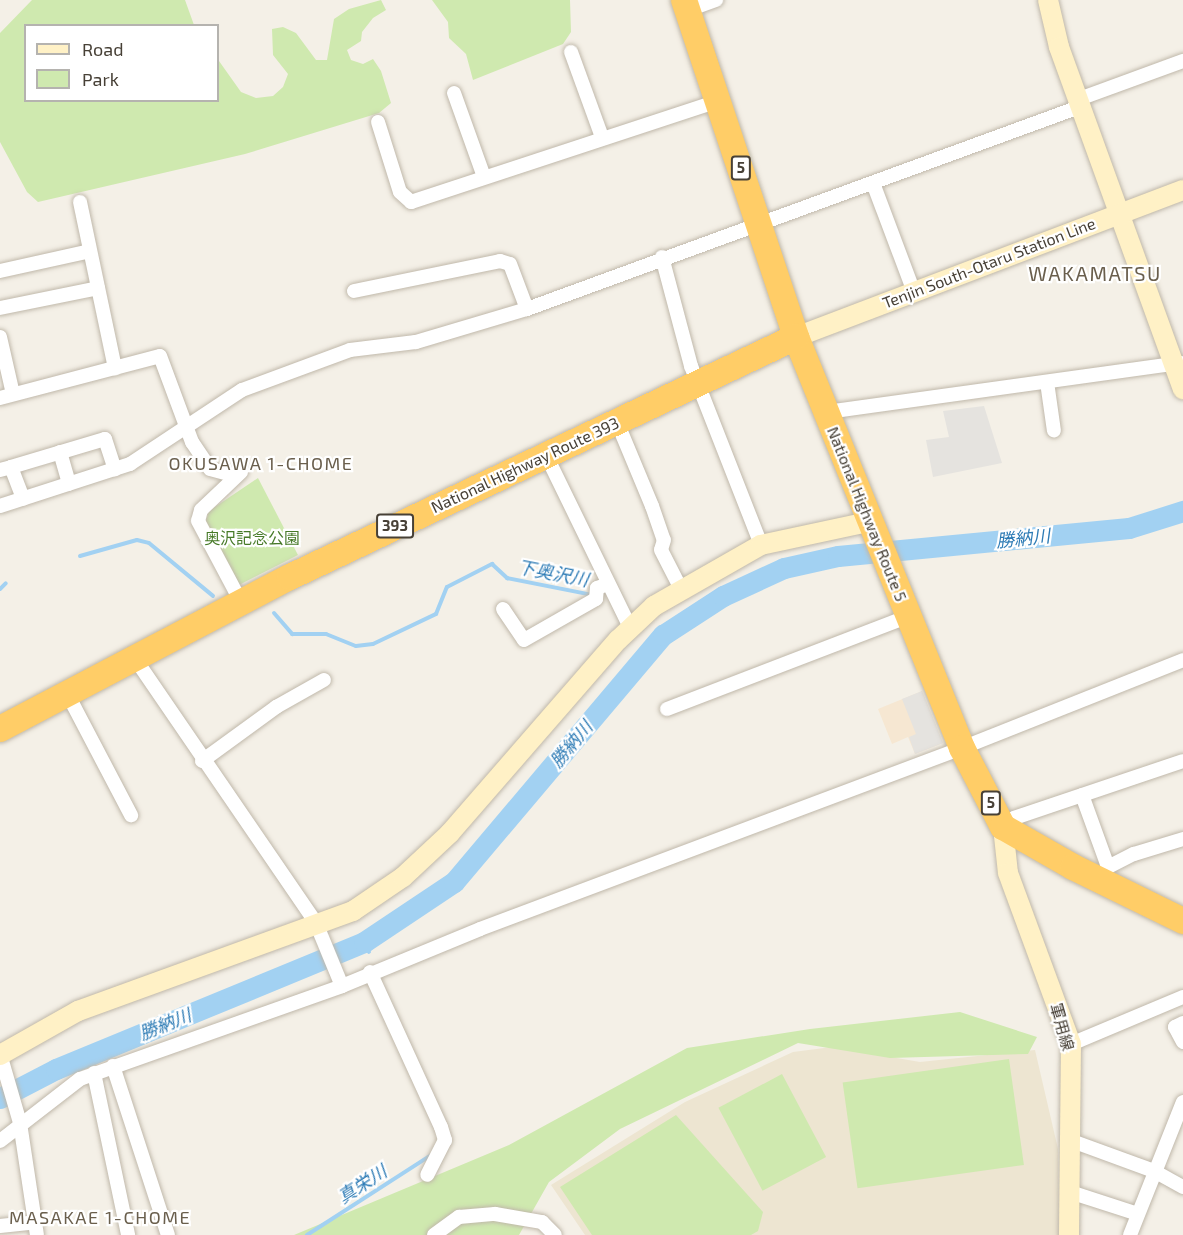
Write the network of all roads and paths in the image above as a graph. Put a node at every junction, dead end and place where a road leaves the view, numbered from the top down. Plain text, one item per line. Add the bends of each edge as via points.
1 (716, 0) edge
2 (1048, 0) edge
3 (686, 5) edge
4 (571, 52) dead end
5 (1183, 61) edge
6 (454, 93) dead end
7 (718, 101) junction
8 (1081, 103) junction
9 (378, 122) dead end
10 (602, 137) junction
11 (484, 177) junction
12 (873, 183) junction
13 (1183, 190) edge
14 (80, 202) dead end
15 (1120, 214) junction
16 (759, 224) junction
17 (90, 251) junction
18 (662, 257) junction
19 (0, 271) edge
20 (98, 288) junction
21 (354, 291) dead end
22 (914, 292) junction
23 (0, 308) edge
24 (527, 309) junction
25 (0, 337) edge
26 (796, 337) junction
27 (1179, 364) edge
28 (115, 368) junction
29 (1047, 382) junction
30 (698, 385) junction
31 (1183, 389) edge
32 (6, 396) edge
33 (827, 412) junction
34 (617, 422) junction
35 (186, 426) junction
36 (1054, 431) dead end
37 (60, 452) junction
38 (547, 457) junction
39 (5, 468) edge
40 (115, 469) junction
41 (69, 484) junction
42 (23, 499) junction
43 (0, 506) edge
44 (868, 522) junction
45 (761, 545) junction
46 (608, 584) junction
47 (681, 589) junction
48 (241, 602) junction
49 (503, 609) dead end
50 (908, 617) junction
51 (630, 627) junction
52 (136, 660) junction
53 (1183, 660) edge
54 (324, 680) dead end
55 (68, 695) junction
56 (667, 709) dead end
57 (0, 729) edge
58 (962, 748) junction
59 (202, 761) junction
60 (1183, 761) edge
61 (1082, 795) junction
62 (131, 815) dead end
63 (1003, 827) junction
64 (1183, 839) edge
65 (1105, 872) junction
66 (1183, 921) edge
67 (319, 929) junction
68 (370, 972) junction
69 (340, 982) junction
70 (1183, 997) edge
71 (1183, 1023) edge
72 (1183, 1042) edge
73 (1071, 1044) junction
74 (2, 1058) edge
75 (113, 1066) junction
76 (94, 1073) junction
77 (1183, 1102) edge
78 (19, 1118) junction
79 (0, 1141) edge
80 (1072, 1141) junction
81 (1154, 1172) junction
82 (427, 1175) dead end
83 (1183, 1187) edge
84 (1070, 1192) junction
85 (1138, 1214) junction
86 (0, 1226) edge
87 (36, 1228) edge
88 (128, 1235) edge
89 (168, 1235) edge
90 (434, 1235) edge
91 (555, 1235) edge
92 (1069, 1235) edge
93 (1130, 1235) edge

1 - 3 street
2 - 8 street via 1059,47
3 - 7 highway, National Highway Route 5 / 5
4 - 10 street
5 - 8 street
6 - 11 street
7 - 10 street
7 - 16 highway, National Highway Route 5 / 5
8 - 12 street
8 - 15 street
9 - 11 street via 400,192 411,202
10 - 11 street
12 - 16 street
12 - 22 street
13 - 15 street, Tenjin South-Otaru Station Line
14 - 17 street
15 - 22 street, Tenjin South-Otaru Station Line
15 - 27 street
16 - 18 street
16 - 26 highway, National Highway Route 5 / 5
17 - 19 street
17 - 20 street
18 - 24 street
18 - 30 street
20 - 23 street
20 - 28 street
21 - 24 street via 500,261 510,264
22 - 26 street, Tenjin South-Otaru Station Line
24 - 35 street via 416,342 350,350 242,390
25 - 32 street
26 - 30 highway, National Highway Route 393 / 393
26 - 33 highway, National Highway Route 5 / 5
27 - 29 street
27 - 31 street
28 - 32 street
28 - 35 street via 160,356
29 - 33 street
29 - 36 street
30 - 34 highway, National Highway Route 393 / 393
30 - 45 street
33 - 44 highway, National Highway Route 5 / 5
34 - 38 highway, National Highway Route 393 / 393
34 - 47 street via 664,540 661,550
35 - 40 street via 145,456
35 - 48 street via 210,469 238,474 201,510 198,521
37 - 39 street
37 - 40 street via 105,439
37 - 41 street
38 - 46 street
38 - 48 highway, National Highway Route 393 / 393 via 471,489
39 - 42 street
40 - 41 street
41 - 42 street
42 - 43 street
44 - 45 street
44 - 50 highway, National Highway Route 5 / 5
45 - 47 street
46 - 49 street via 597,588 596,599 524,640
46 - 51 street
47 - 51 street
48 - 52 highway, National Highway Route 393 / 393
50 - 56 street
50 - 58 highway, National Highway Route 5 / 5
51 - 67 street via 506,771 403,877
52 - 55 highway, National Highway Route 393 / 393
52 - 59 street
53 - 58 street
54 - 59 street via 276,707
55 - 57 highway, National Highway Route 393 / 393
55 - 62 street
58 - 63 highway, National Highway Route 5 / 5
58 - 68 street
59 - 67 street
60 - 61 street
61 - 63 street via 1014,818
61 - 65 street
63 - 65 highway, 5
63 - 73 street, 軍用線 via 1008,873
64 - 65 street via 1134,854
65 - 66 highway, 5
67 - 69 street
67 - 74 street via 78,1011
68 - 69 street
68 - 82 street via 445,1140
69 - 75 street
70 - 73 street
71 - 72 street via 1175,1027
73 - 80 street, 軍用線
74 - 78 street
75 - 76 street
75 - 89 street
76 - 78 street
76 - 88 street
77 - 81 street
78 - 79 street
78 - 87 street
80 - 81 street
80 - 84 street, 軍用線
81 - 83 street
81 - 85 street
84 - 85 street
84 - 92 street, 軍用線
85 - 93 street
86 - 87 street
90 - 91 street via 459,1217 495,1214 542,1222

